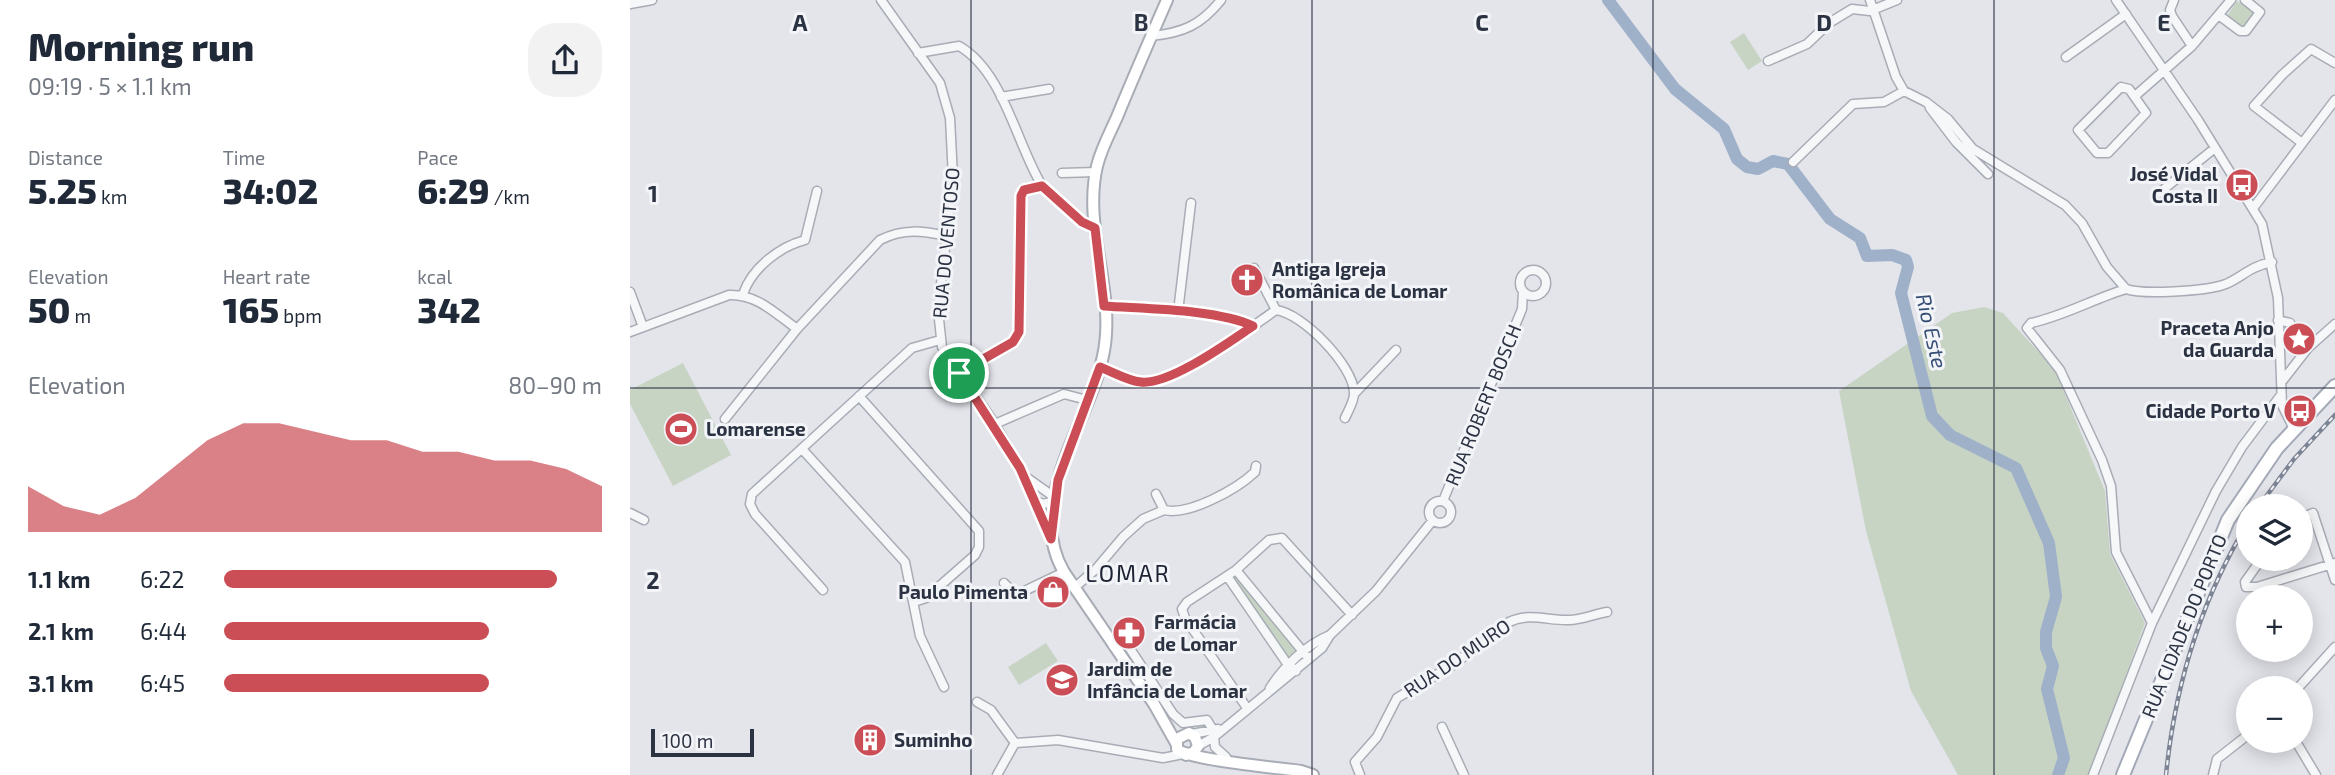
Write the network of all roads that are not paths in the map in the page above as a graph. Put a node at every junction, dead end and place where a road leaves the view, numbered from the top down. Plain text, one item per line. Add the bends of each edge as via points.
1 (652, 0) edge
2 (881, 0) edge
3 (1167, 0) edge
4 (1221, 0) edge
5 (1870, 0) edge
6 (1897, 0) edge
7 (2116, 0) edge
8 (2174, 0) edge
9 (2231, 0) edge
10 (2245, 0) edge
11 (630, 4) edge
12 (1873, 9) junction
13 (2126, 14) junction
14 (2220, 16) junction
15 (1152, 36) junction
16 (2192, 46) junction
17 (918, 53) junction
18 (2066, 57) dead end
19 (1768, 61) dead end
20 (2335, 63) edge
21 (2165, 70) junction
22 (1049, 89) dead end
23 (1904, 92) junction
24 (2135, 96) junction
25 (1001, 97) junction
26 (2335, 100) edge
27 (1930, 105) junction
28 (2302, 143) junction
29 (2215, 148) junction
30 (1793, 162) dead end
31 (1096, 172) junction
32 (1062, 173) dead end
33 (1988, 174) dead end
34 (1042, 186) junction
35 (817, 191) dead end
36 (2159, 193) dead end
37 (1191, 203) dead end
38 (2254, 207) junction
39 (1095, 228) junction
40 (947, 236) junction
41 (2272, 262) junction
42 (1254, 268) dead end
43 (2126, 289) junction
44 (630, 292) edge
45 (1523, 292) junction
46 (743, 294) junction
47 (1536, 296) junction
48 (1104, 306) junction
49 (1522, 309) junction
50 (1276, 310) junction
51 (1178, 312) junction
52 (2278, 320) junction
53 (2290, 323) dead end
54 (2335, 324) edge
55 (1253, 326) junction
56 (643, 327) junction
57 (797, 328) junction
58 (630, 332) edge
59 (2302, 332) dead end
60 (940, 340) junction
61 (2313, 343) junction
62 (1395, 350) dead end
63 (1100, 367) junction
64 (959, 373) junction
65 (2281, 382) junction
66 (2335, 386) edge
67 (1355, 393) junction
68 (2281, 395) junction
69 (859, 396) junction
70 (1087, 400) junction
71 (1345, 418) dead end
72 (725, 419) dead end
73 (995, 424) junction
74 (2294, 429) junction
75 (802, 449) junction
76 (1256, 466) dead end
77 (1024, 475) junction
78 (1058, 480) junction
79 (1038, 486) junction
80 (1156, 494) dead end
81 (1034, 500) junction
82 (1055, 501) junction
83 (1443, 502) junction
84 (1164, 510) junction
85 (630, 513) edge
86 (2313, 513) edge
87 (644, 520) dead end
88 (1433, 520) junction
89 (1051, 539) junction
90 (2332, 563) edge
91 (1236, 569) junction
92 (2313, 569) edge
93 (2253, 571) edge
94 (2307, 571) edge
95 (1064, 572) junction
96 (1227, 576) junction
97 (2335, 580) edge
98 (1004, 583) dead end
99 (1074, 588) junction
100 (823, 590) dead end
101 (914, 602) junction
102 (1607, 612) dead end
103 (1352, 615) junction
104 (2152, 623) junction
105 (1113, 646) junction
106 (2335, 647) edge
107 (1307, 655) junction
108 (1292, 668) junction
109 (2309, 676) edge
110 (944, 687) dead end
111 (977, 702) dead end
112 (1154, 704) junction
113 (1247, 708) junction
114 (1442, 727) dead end
115 (1214, 733) junction
116 (1189, 734) junction
117 (1015, 743) junction
118 (2236, 744) edge
119 (1198, 746) junction
120 (1180, 749) junction
121 (2303, 753) edge
122 (1226, 757) junction
123 (1246, 763) junction
124 (1298, 773) edge
125 (998, 775) edge
126 (1313, 775) edge
127 (1360, 775) edge
128 (1464, 775) edge
129 (2093, 775) edge
130 (2123, 775) edge
131 (2213, 775) edge
132 (2316, 775) edge

1 - 11 street
2 - 17 street, RUA DO VENTOSO
3 - 15 main road
4 - 15 street via 1194,27
5 - 12 street
6 - 12 street
7 - 13 street
8 - 16 street via 2172,16
9 - 14 street
10 - 14 street via 2259,12 2246,31
12 - 19 street via 1852,9 1807,44
12 - 23 street
13 - 18 street
13 - 21 street
14 - 16 street
15 - 31 main road
16 - 21 street
17 - 25 street via 959,46 978,61
17 - 40 street, RUA DO VENTOSO via 940,83 950,118 953,178
20 - 28 street via 2311,49 2253,106
21 - 24 street
21 - 29 street
22 - 25 street
23 - 27 street
23 - 30 street via 1884,102 1853,104
24 - 24 street via 2144,117 2108,153 2097,153 2078,130 2122,88
25 - 34 street
26 - 28 street
27 - 33 street via 1956,142
27 - 43 street via 1973,149 2065,205
28 - 38 street
29 - 36 street
29 - 38 street
31 - 32 street
31 - 39 main road
34 - 39 street
34 - 64 street via 1024,190 1021,196 1019,332 1013,342
35 - 46 street via 805,240 785,246 748,280
37 - 51 street
38 - 41 street
39 - 48 main road
40 - 57 street via 914,229 880,240
40 - 60 street, RUA DO VENTOSO via 938,310
41 - 43 street via 2248,268 2224,285 2153,293
41 - 52 street
42 - 50 street
43 - 104 street via 2027,328 2060,370 2102,460 2111,486 2116,552
44 - 56 street
45 - 47 street
45 - 47 street via 1522,275 1537,270 1546,283
45 - 49 street, RUA ROBERT BOSCH
46 - 56 street
46 - 57 street
47 - 49 street, RUA ROBERT BOSCH
48 - 51 street
48 - 63 main road
49 - 83 street, RUA ROBERT BOSCH
50 - 55 street
50 - 67 street via 1292,315 1322,340 1348,373
51 - 55 street
52 - 53 street
52 - 65 street
54 - 61 street
55 - 63 street via 1199,362 1149,382
56 - 58 street
57 - 72 street
59 - 61 street
60 - 64 street
60 - 69 street via 912,348
61 - 65 street
62 - 67 street
63 - 70 main road
64 - 73 street
65 - 68 street
66 - 74 main road, RUA CIDADE DO PORTO
67 - 71 street
68 - 74 street
68 - 104 street via 2216,491
69 - 75 street
69 - 101 street via 979,531 975,555 926,598
70 - 73 street via 1064,394
70 - 78 main road
73 - 77 street
74 - 130 main road, RUA CIDADE DO PORTO via 2228,520
75 - 100 street via 752,494 750,504
75 - 101 street via 905,562
76 - 84 street via 1235,489 1177,513
77 - 79 street
77 - 81 street
78 - 79 street
78 - 82 main road
79 - 82 street
80 - 84 street
81 - 82 street
81 - 89 street
82 - 89 main road
83 - 88 street, RUA ROBERT BOSCH via 1431,506
83 - 88 street, RUA ROBERT BOSCH via 1450,507 1450,516 1443,522
84 - 99 street via 1143,519
85 - 87 street
86 - 90 street
88 - 103 street
89 - 95 main road
90 - 92 street
90 - 97 street
91 - 96 street
91 - 103 street via 1269,540 1282,538
91 - 107 street
93 - 94 street via 2246,587
95 - 98 street via 1016,595
95 - 99 main road
96 - 108 street
96 - 113 street via 1182,609
99 - 105 main road
101 - 110 street via 920,636
102 - 127 street, RUA DO MURO via 1572,620 1518,617 1509,622 1453,665 1394,701 1377,737 1355,762
103 - 107 street
104 - 129 street
105 - 112 main road
105 - 115 street via 1123,638 1183,723 1207,720
106 - 109 street
107 - 108 street
108 - 113 street
111 - 117 street via 991,710
112 - 116 main road
112 - 120 main road
113 - 115 street
114 - 128 street
115 - 116 street
115 - 119 street
115 - 122 street via 1215,747
116 - 119 main road
116 - 120 main road
117 - 120 street via 1058,740 1151,755
117 - 125 street
118 - 131 street via 2217,759
119 - 120 main road via 1194,752
119 - 122 main road
120 - 123 main road
121 - 132 street
122 - 123 main road
123 - 124 main road
124 - 126 main road

